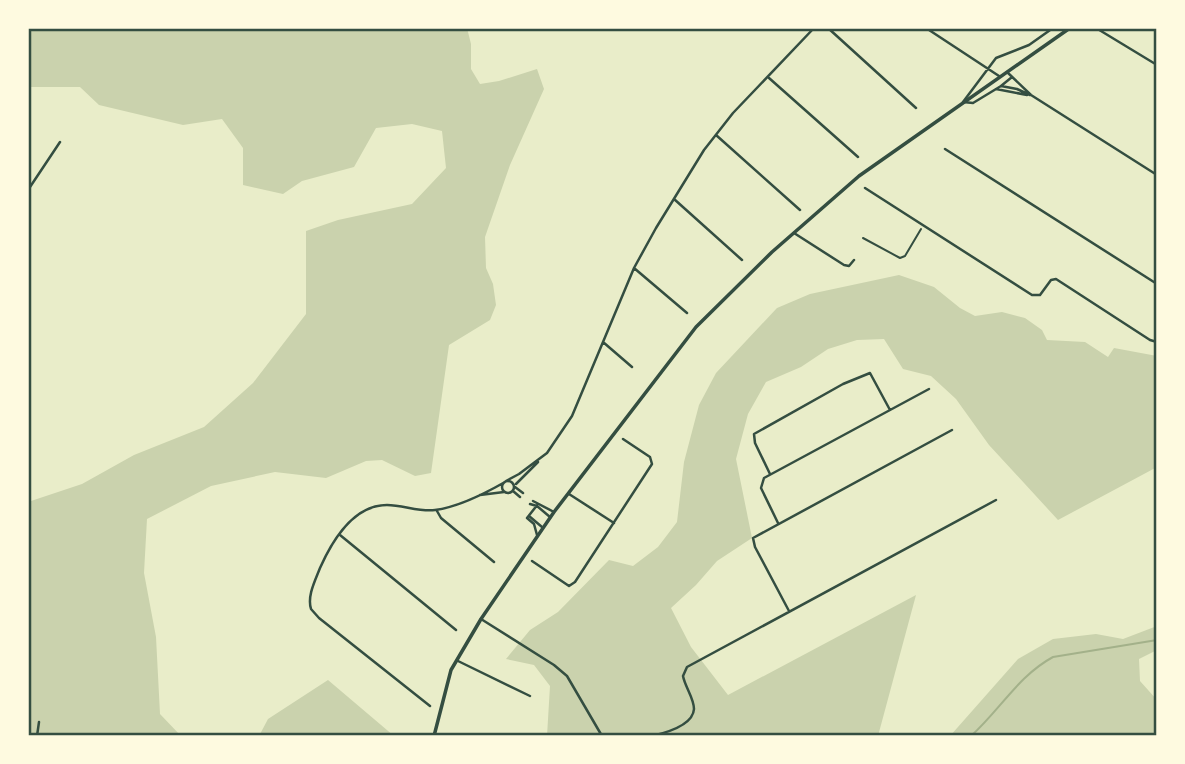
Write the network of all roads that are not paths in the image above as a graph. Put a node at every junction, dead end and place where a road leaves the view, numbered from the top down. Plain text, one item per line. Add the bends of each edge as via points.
1 (814, 28) edge
2 (828, 28) edge
3 (926, 28) edge
4 (1054, 28) edge
5 (1070, 28) edge
6 (1096, 28) edge
7 (1157, 65) edge
8 (988, 67) junction
9 (1007, 72) junction
10 (768, 77) junction
11 (1000, 77) junction
12 (1012, 77) junction
13 (1001, 86) junction
14 (996, 89) junction
15 (1031, 95) junction
16 (963, 102) junction
17 (916, 108) dead end
18 (716, 134) junction
19 (60, 142) dead end
20 (945, 149) dead end
21 (858, 157) dead end
22 (1157, 175) edge
23 (865, 188) dead end
24 (28, 190) edge
25 (674, 199) junction
26 (800, 210) dead end
27 (794, 233) junction
28 (742, 260) dead end
29 (853, 260) dead end
30 (635, 268) junction
31 (1157, 284) edge
32 (687, 313) dead end
33 (603, 342) junction
34 (1157, 342) edge
35 (632, 367) dead end
36 (929, 389) dead end
37 (890, 410) junction
38 (952, 430) dead end
39 (623, 439) dead end
40 (540, 459) junction
41 (770, 474) junction
42 (505, 482) junction
43 (514, 488) junction
44 (505, 492) junction
45 (568, 494) junction
46 (480, 495) junction
47 (522, 495) dead end
48 (996, 500) dead end
49 (531, 502) dead end
50 (538, 505) junction
51 (436, 510) junction
52 (554, 512) junction
53 (528, 517) junction
54 (550, 517) junction
55 (614, 523) junction
56 (778, 523) junction
57 (543, 528) junction
58 (340, 535) junction
59 (537, 536) junction
60 (532, 561) dead end
61 (494, 562) dead end
62 (790, 612) junction
63 (481, 619) junction
64 (456, 630) dead end
65 (456, 660) junction
66 (530, 696) dead end
67 (430, 706) dead end
68 (39, 722) dead end
69 (37, 736) edge
70 (434, 736) edge
71 (602, 736) edge
72 (652, 736) edge

1 - 10 street
2 - 17 street
3 - 8 street
4 - 8 street via 1029,45 1000,54
5 - 9 street
6 - 7 street
8 - 11 street
8 - 16 street
9 - 11 street
9 - 12 street
10 - 18 street
10 - 21 street
11 - 16 street
12 - 13 street
12 - 15 street
13 - 14 street
13 - 15 street
14 - 15 street
14 - 16 street via 973,103
15 - 22 street
16 - 27 street via 859,176
18 - 25 street
18 - 26 street
19 - 24 street
20 - 31 street
23 - 34 street via 1037,297 1053,279
25 - 28 street
25 - 30 street
27 - 29 street via 844,265
27 - 45 street via 696,327
30 - 32 street
30 - 33 street
33 - 35 street
33 - 40 street via 572,416
36 - 37 street
37 - 41 street
37 - 41 street via 867,372 754,434
38 - 56 street
39 - 55 street via 653,462
40 - 42 street
40 - 43 street
41 - 56 street via 761,488
42 - 43 street
42 - 44 street
42 - 46 street
43 - 44 street
43 - 47 street
44 - 46 street
45 - 52 street
45 - 55 street
46 - 51 street
48 - 62 street
49 - 50 street
50 - 52 street
50 - 53 street
50 - 54 street
51 - 58 street via 380,505 352,520
51 - 61 street
52 - 54 street
53 - 57 street
53 - 59 street
54 - 57 street
55 - 60 street via 571,586
56 - 62 street via 753,538
57 - 59 street
58 - 64 street
58 - 67 street via 318,573 311,609
59 - 63 street
62 - 72 street via 684,670 692,716 680,726
63 - 65 street
63 - 71 street via 567,676
65 - 66 street
65 - 70 street
68 - 69 street

